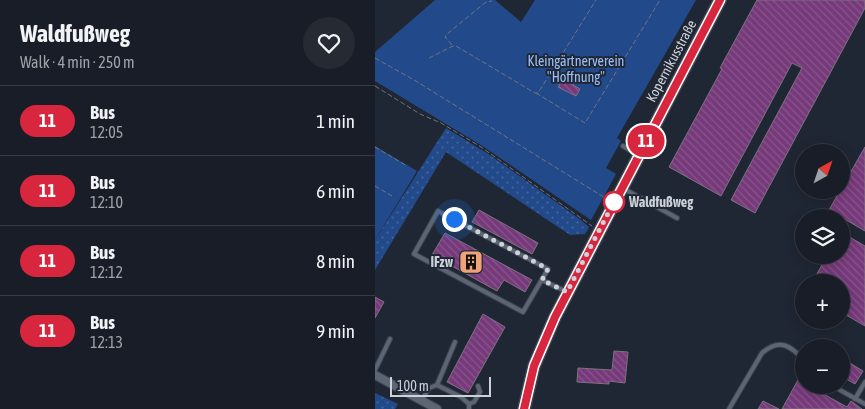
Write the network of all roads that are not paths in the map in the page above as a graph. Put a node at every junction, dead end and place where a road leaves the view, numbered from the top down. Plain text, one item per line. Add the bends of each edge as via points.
1 (720, 0) edge
2 (623, 146) dead end
3 (638, 156) junction
4 (622, 188) junction
5 (677, 218) dead end
6 (542, 280) junction
7 (567, 292) junction
8 (390, 339) dead end
9 (455, 342) dead end
10 (795, 351) edge
11 (375, 370) edge
12 (375, 375) edge
13 (865, 382) edge
14 (437, 385) junction
15 (477, 386) dead end
16 (846, 394) edge
17 (855, 399) junction
18 (422, 400) junction
19 (469, 404) junction
20 (865, 404) edge
21 (437, 409) edge
22 (469, 409) edge
23 (524, 409) edge
24 (729, 409) edge

1 - 3 street, Kopernikusstraße
2 - 3 lane
3 - 4 street, Kopernikusstraße
4 - 5 lane
4 - 7 street, Kopernikusstraße
6 - 6 lane via 548,269 438,211 414,254 523,312
6 - 7 lane
7 - 23 street, Kopernikusstraße via 534,366
8 - 11 lane
9 - 14 lane
10 - 24 lane via 779,343 762,353
12 - 18 street
13 - 17 lane
14 - 18 lane via 429,388
14 - 19 lane
15 - 19 lane via 480,392
16 - 17 lane
17 - 20 lane
18 - 21 street
19 - 22 lane

